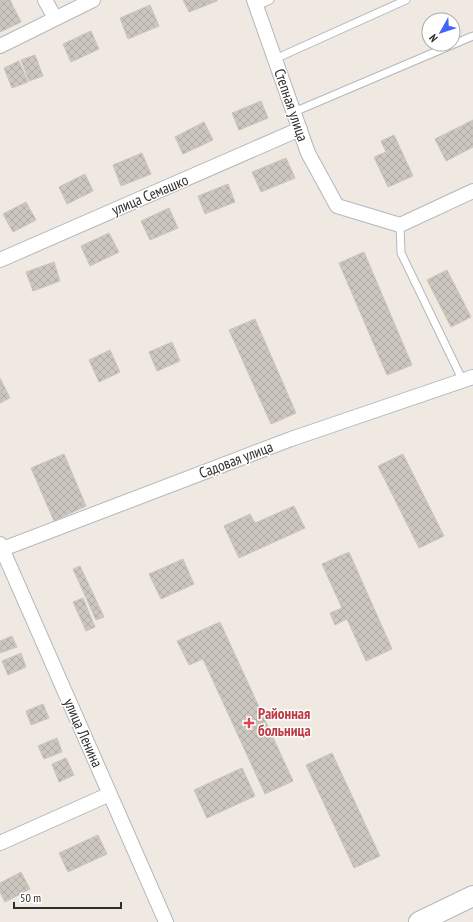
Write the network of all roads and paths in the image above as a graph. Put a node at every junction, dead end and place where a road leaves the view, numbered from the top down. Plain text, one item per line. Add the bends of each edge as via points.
1 (45, 0) edge
2 (93, 0) edge
3 (270, 0) edge
4 (406, 0) edge
5 (256, 3) edge
6 (55, 18) junction
7 (473, 36) edge
8 (0, 46) edge
9 (275, 59) junction
10 (294, 112) junction
11 (300, 129) junction
12 (473, 191) edge
13 (400, 225) junction
14 (0, 260) edge
15 (468, 380) edge
16 (1, 548) edge
17 (110, 794) junction
18 (0, 843) edge
19 (473, 896) edge
20 (166, 922) edge
21 (419, 922) edge

1 - 6 street
2 - 6 street
3 - 5 lane
4 - 9 lane
5 - 9 street, Степная улица
6 - 8 street
7 - 10 lane
9 - 10 street, Степная улица
10 - 11 street, Степная улица
11 - 13 street, Степная улица via 308,153 337,206
11 - 14 street, улица Семашко
12 - 13 street
13 - 15 lane via 402,253
15 - 16 street, Садовая улица via 292,439
16 - 17 street, улица Ленина
17 - 18 street
17 - 20 street, улица Ленина
19 - 21 street

